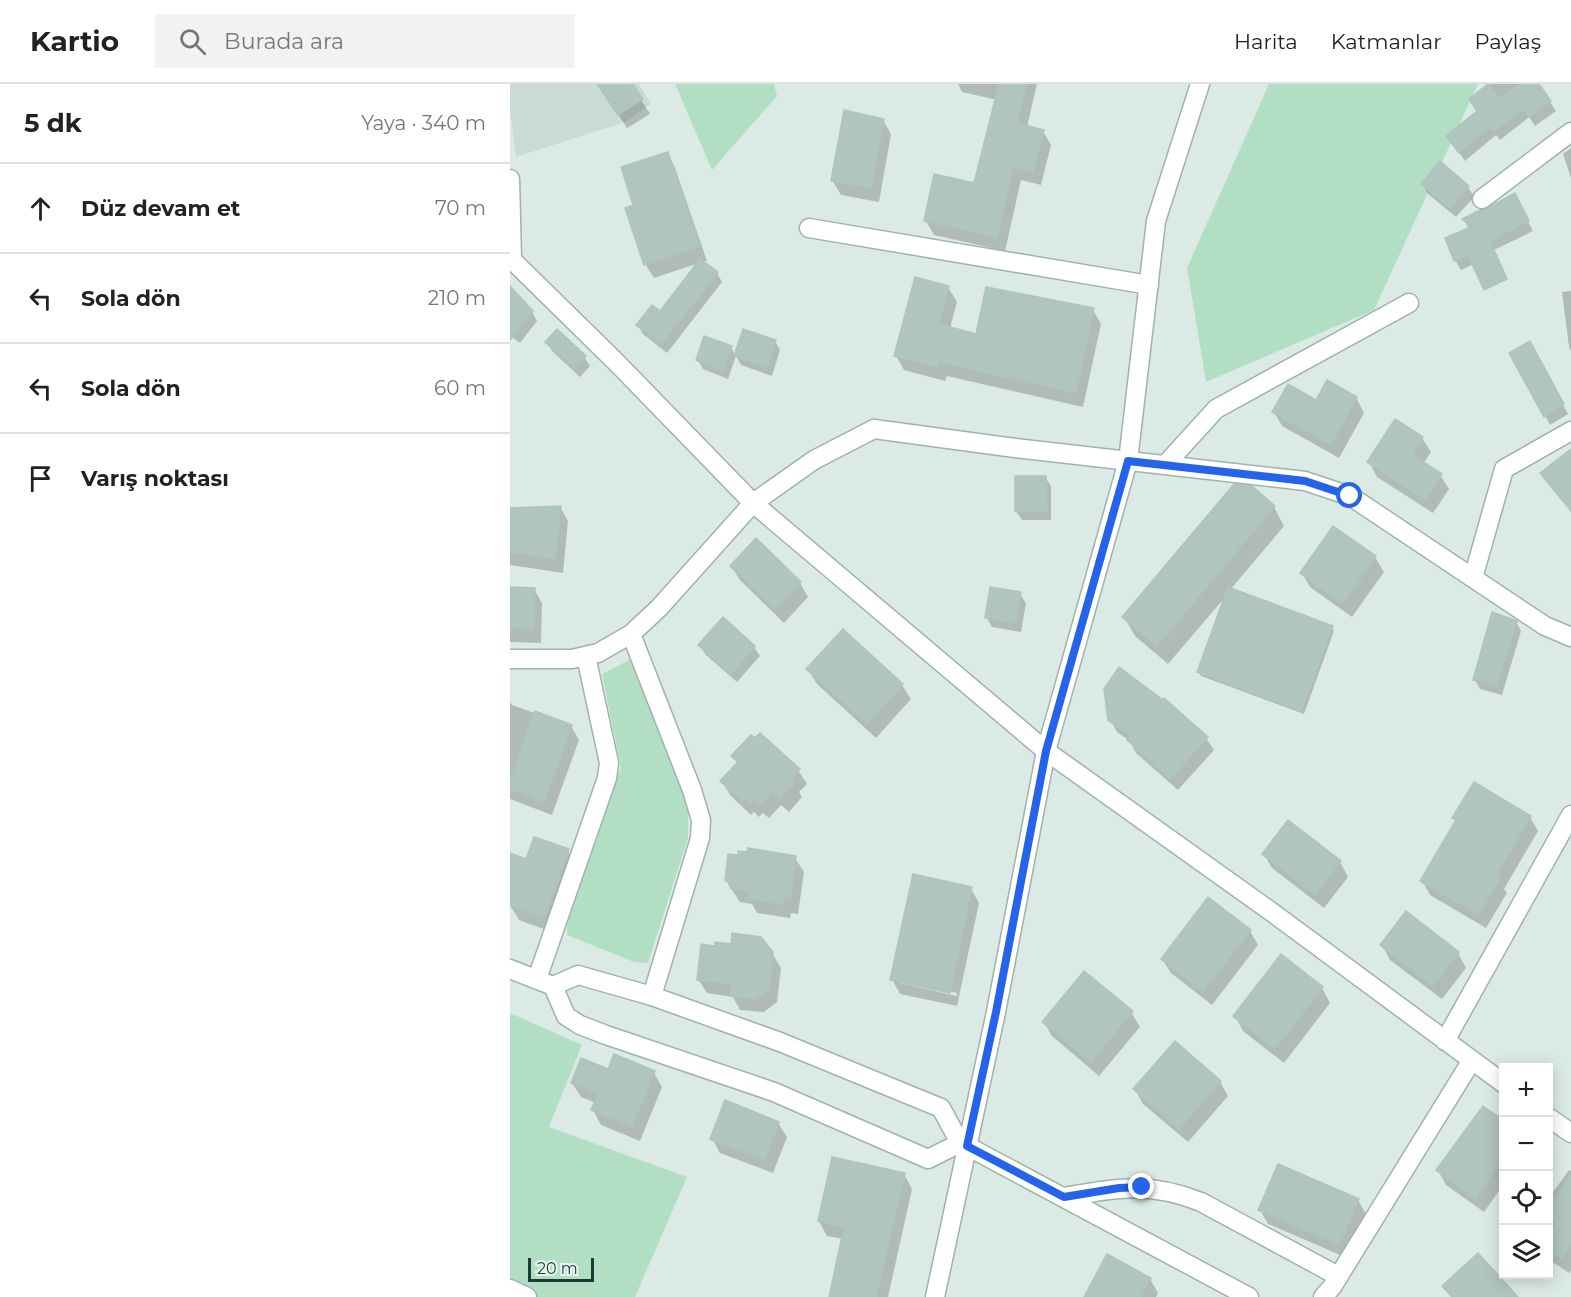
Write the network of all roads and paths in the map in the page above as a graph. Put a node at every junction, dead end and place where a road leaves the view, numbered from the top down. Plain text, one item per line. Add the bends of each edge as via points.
1 (1200, 84) edge
2 (1571, 132) edge
3 (510, 179) edge
4 (1482, 199) dead end
5 (809, 228) dead end
6 (511, 258) edge
7 (1149, 285) junction
8 (1409, 303) dead end
9 (1571, 431) edge
10 (1128, 461) junction
11 (1165, 465) junction
12 (753, 503) junction
13 (1473, 578) junction
14 (631, 634) junction
15 (1571, 637) edge
16 (586, 656) junction
17 (510, 659) edge
18 (1046, 751) junction
19 (1571, 815) edge
20 (510, 969) edge
21 (545, 983) junction
22 (652, 996) junction
23 (1445, 1041) junction
24 (1472, 1060) junction
25 (1499, 1080) edge
26 (1553, 1120) edge
27 (1571, 1133) edge
28 (964, 1144) junction
29 (1064, 1197) junction
30 (1338, 1276) junction
31 (510, 1289) edge
32 (527, 1297) edge
33 (935, 1297) edge
34 (1249, 1297) edge
35 (1323, 1297) edge

1 - 7 street via 1156,221
2 - 4 street
3 - 6 street
5 - 7 street
6 - 12 street
7 - 10 street
8 - 11 street via 1216,409
9 - 13 street via 1504,469
10 - 11 street
10 - 12 street via 874,429 814,460
10 - 18 street
11 - 13 street via 1305,481 1350,496
12 - 14 street
12 - 18 street
13 - 15 street via 1545,626
14 - 16 street
14 - 22 street via 701,820 700,838
16 - 17 street
16 - 21 street via 609,762 607,778
18 - 23 street
18 - 28 street via 996,1012
19 - 23 street
20 - 21 street
21 - 22 street via 578,975
21 - 28 street via 566,1016 580,1025 774,1092 928,1160
22 - 28 street via 941,1107
23 - 24 street
24 - 25 street
24 - 30 street
26 - 27 street
28 - 29 street
28 - 33 street
29 - 30 street via 1142,1187 1183,1194
29 - 34 street
30 - 35 street
31 - 32 street

